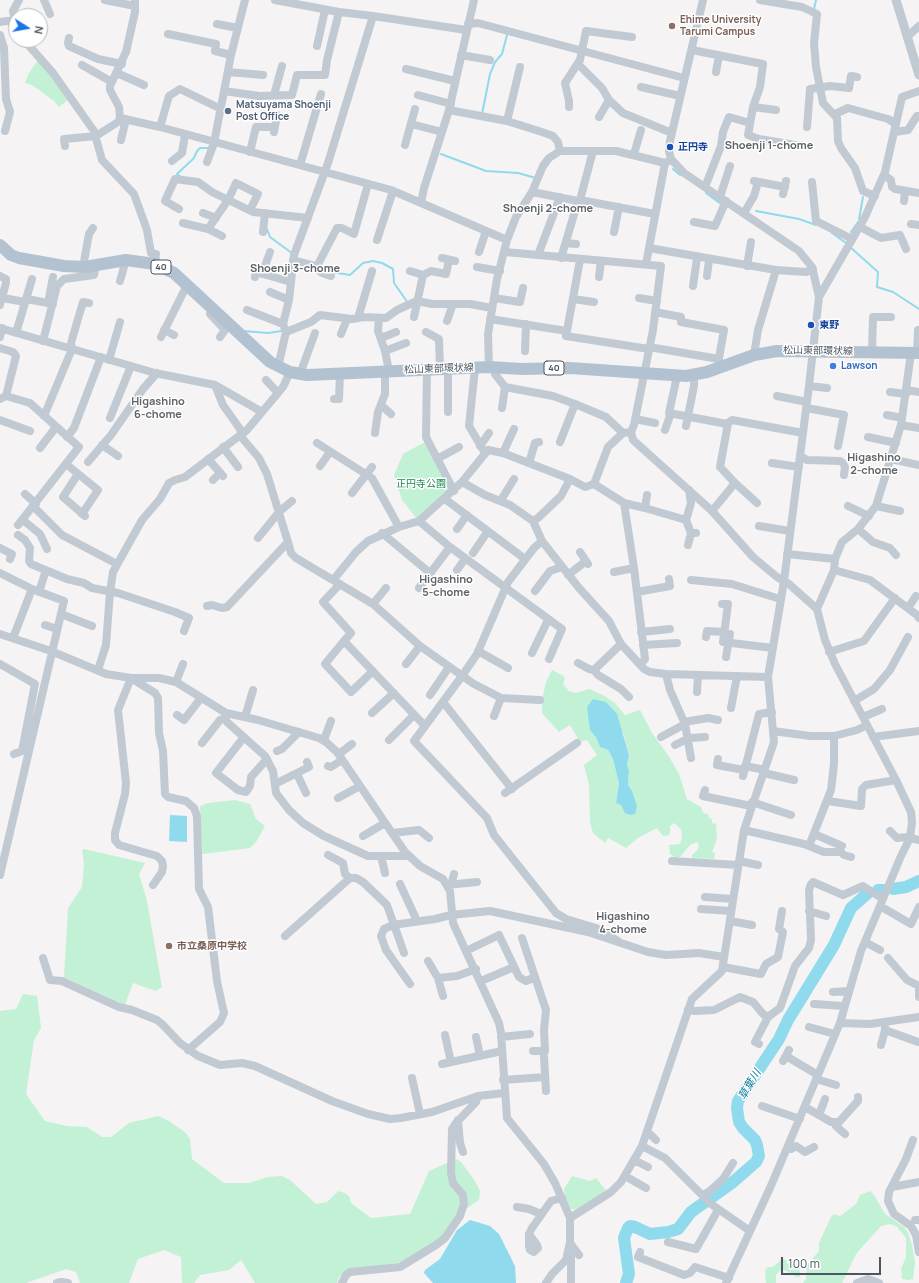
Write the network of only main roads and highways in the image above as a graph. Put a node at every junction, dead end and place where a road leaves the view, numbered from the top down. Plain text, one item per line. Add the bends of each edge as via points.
1 (0, 245) edge
2 (916, 353) edge

1 - 2 main road, 松山東部環状線 / 40 via 11,255 19,258 64,266 96,266 126,260 155,264 174,273 270,362 295,373 340,374 491,367 570,368 677,376 694,375 718,364 777,351

